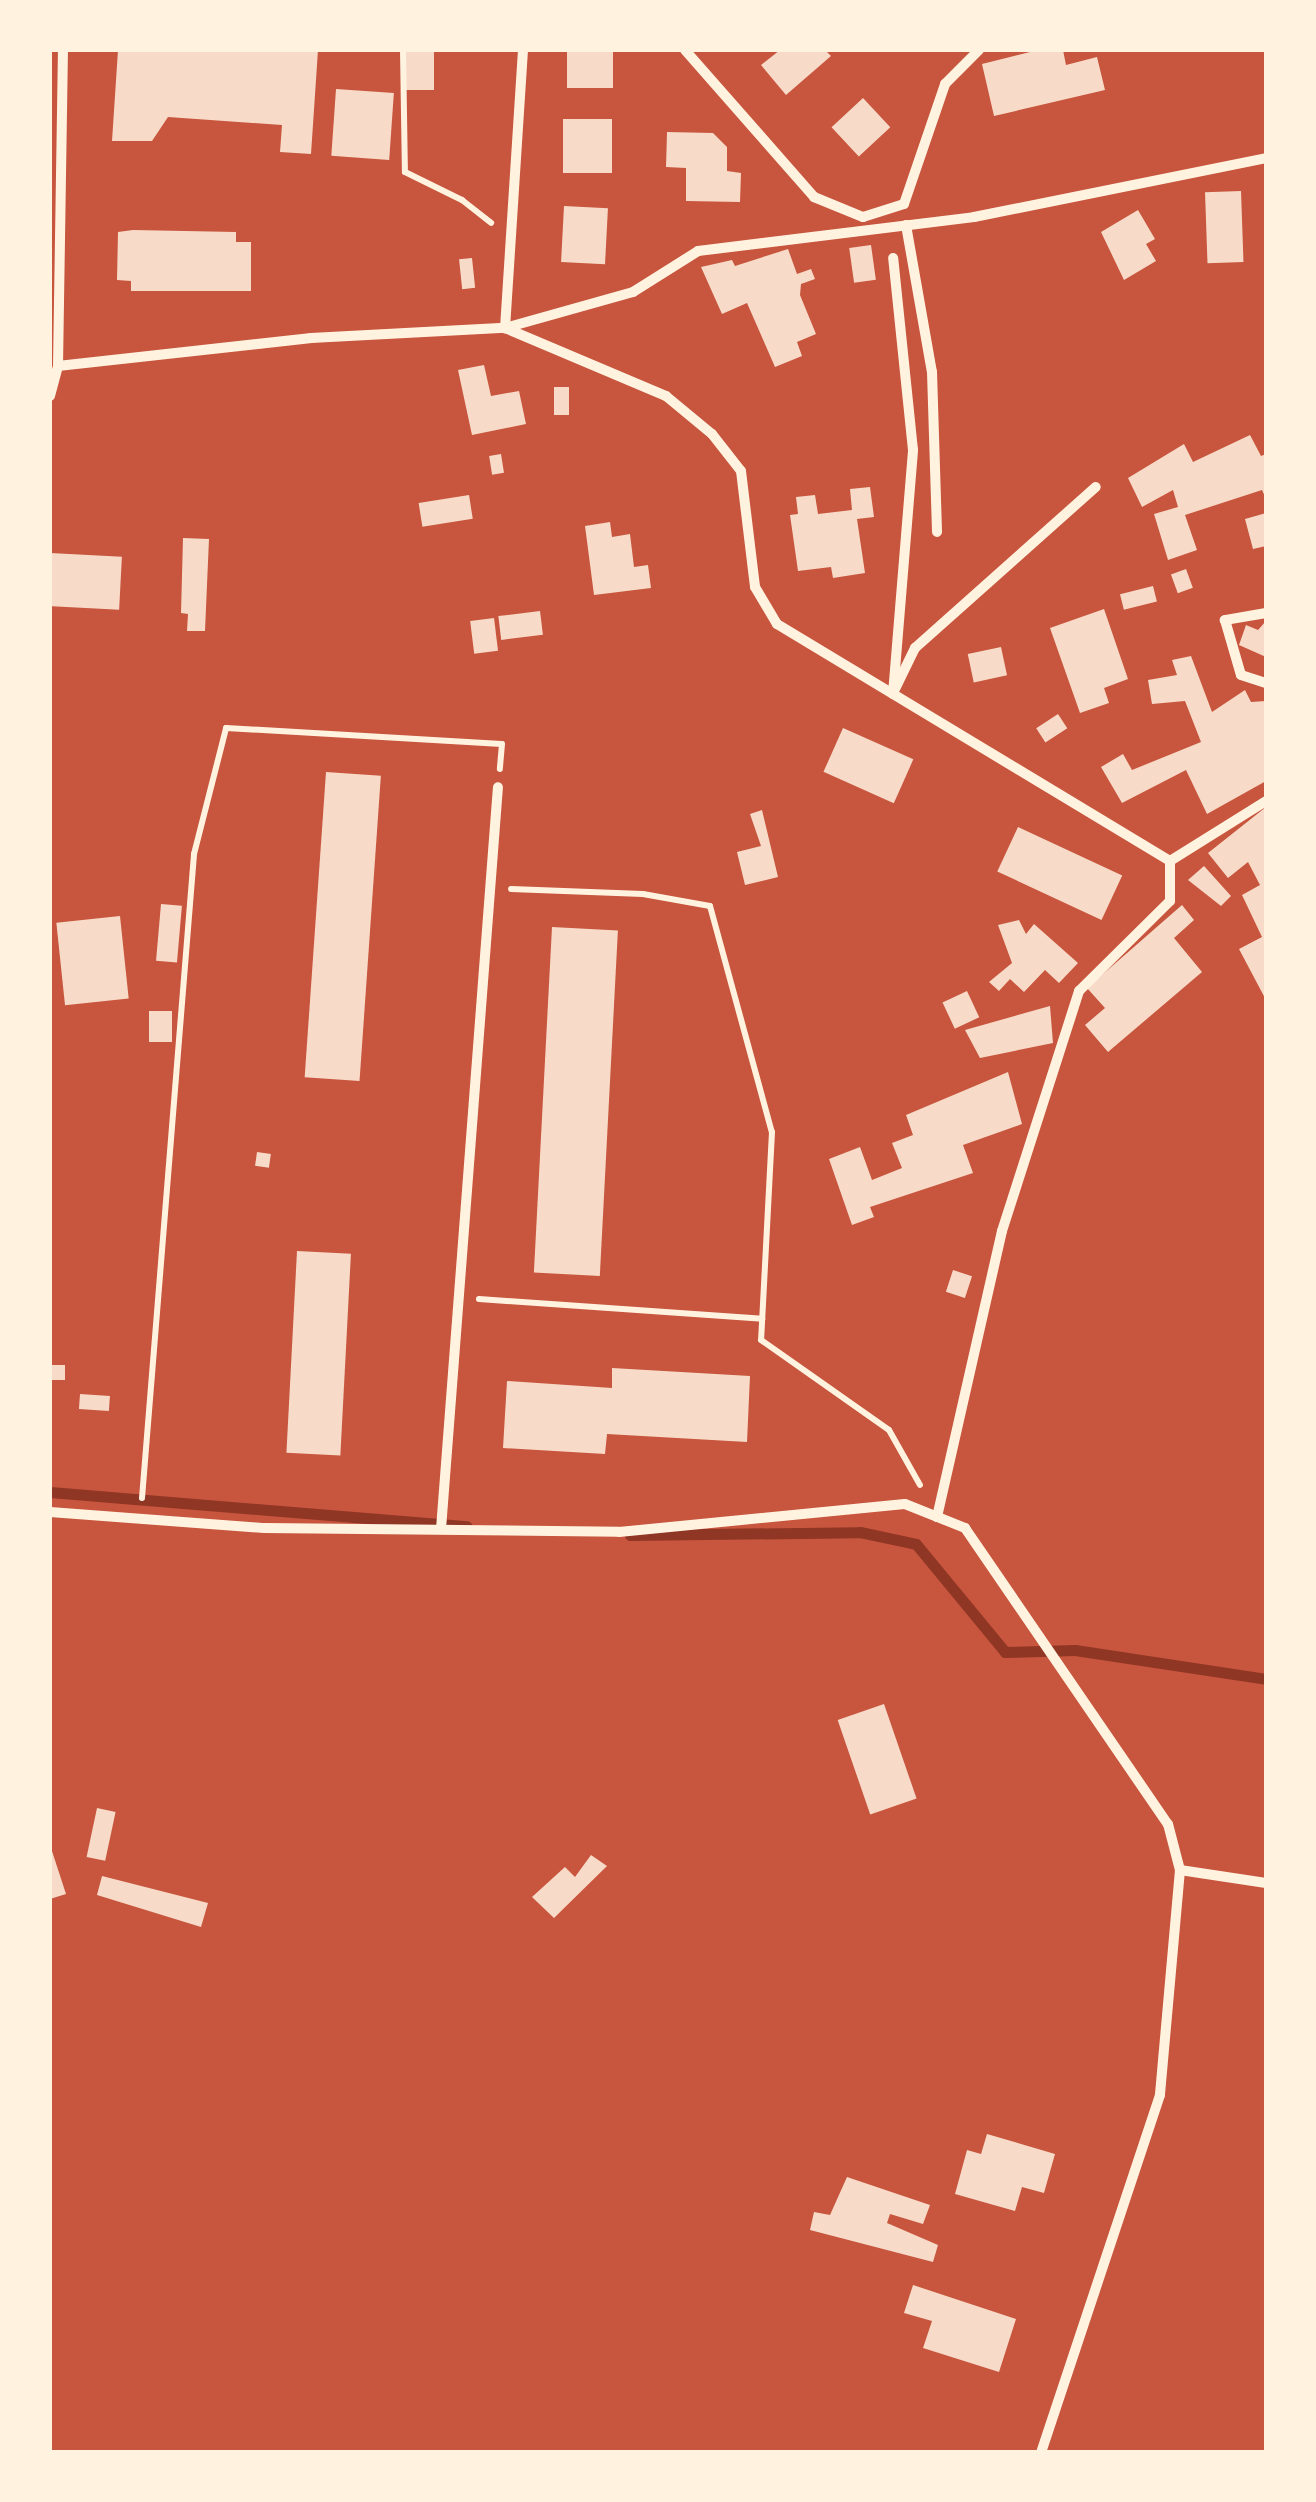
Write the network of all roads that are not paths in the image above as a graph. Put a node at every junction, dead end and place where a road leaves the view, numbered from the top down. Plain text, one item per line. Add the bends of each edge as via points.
1 (63, 50) edge
2 (523, 50) edge
3 (685, 50) edge
4 (980, 50) edge
5 (1266, 158) edge
6 (56, 178) edge
7 (906, 225) junction
8 (893, 258) dead end
9 (506, 328) junction
10 (58, 366) junction
11 (50, 396) edge
12 (1096, 486) dead end
13 (937, 532) dead end
14 (1266, 613) edge
15 (1266, 683) edge
16 (893, 694) junction
17 (498, 787) road end
18 (1266, 801) edge
19 (1170, 861) junction
20 (50, 1512) edge
21 (938, 1517) junction
22 (441, 1528) junction
23 (1180, 1870) junction
24 (1266, 1883) edge
25 (1041, 2452) edge

1 - 6 street
2 - 9 street
3 - 4 street via 814,198 863,217 904,204 945,84
5 - 7 street
6 - 10 street
7 - 9 street via 698,251 633,292
7 - 13 street via 932,372
8 - 16 street via 913,450
9 - 10 street via 311,338
9 - 16 street via 666,396 712,434 741,471 756,588 777,624
10 - 11 street
12 - 16 street via 916,648
14 - 15 street via 1224,620 1241,675
16 - 19 street
17 - 22 street
18 - 19 street
19 - 21 street via 1170,900 1079,991 1002,1231
20 - 22 street
21 - 22 street via 905,1504 619,1532
21 - 23 street via 965,1528 1019,1605 1168,1824
23 - 24 street
23 - 25 street via 1160,2095

